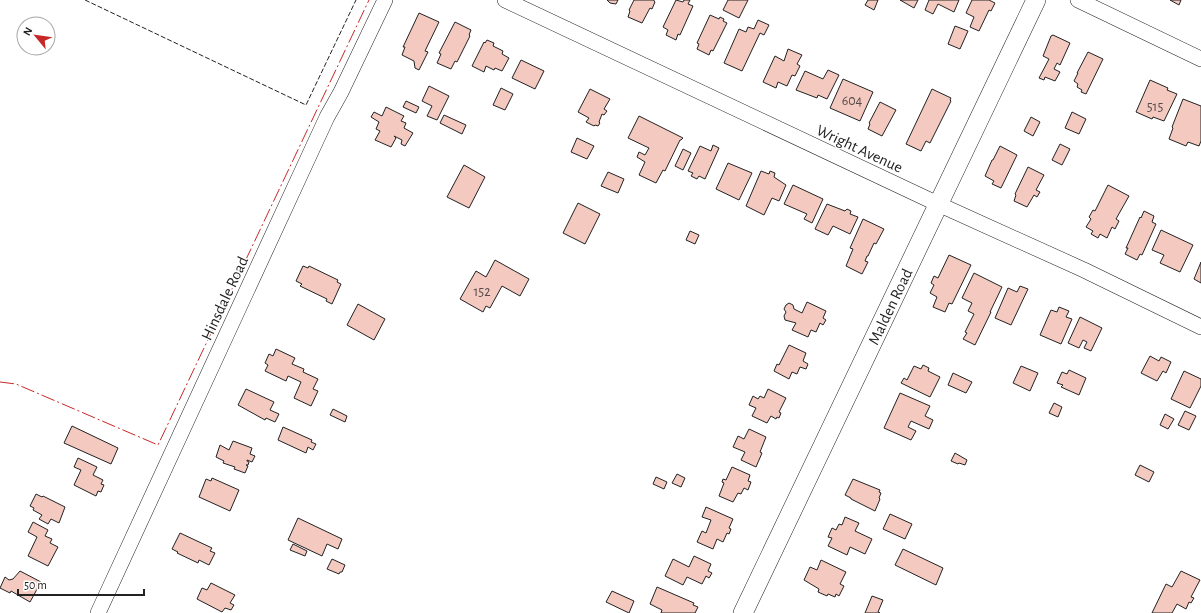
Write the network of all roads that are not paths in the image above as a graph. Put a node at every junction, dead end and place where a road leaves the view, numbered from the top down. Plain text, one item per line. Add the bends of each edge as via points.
1 (385, 0) edge
2 (505, 0) edge
3 (1036, 0) edge
4 (1078, 0) edge
5 (1201, 59) edge
6 (938, 204) junction
7 (1201, 327) edge
8 (98, 613) edge
9 (742, 613) edge

1 - 8 street, Hinsdale Road via 327,117
2 - 6 street, Wright Avenue
3 - 6 street, Malden Road
4 - 5 street
6 - 7 street, Wright Avenue via 1084,270
6 - 9 street, Malden Road

